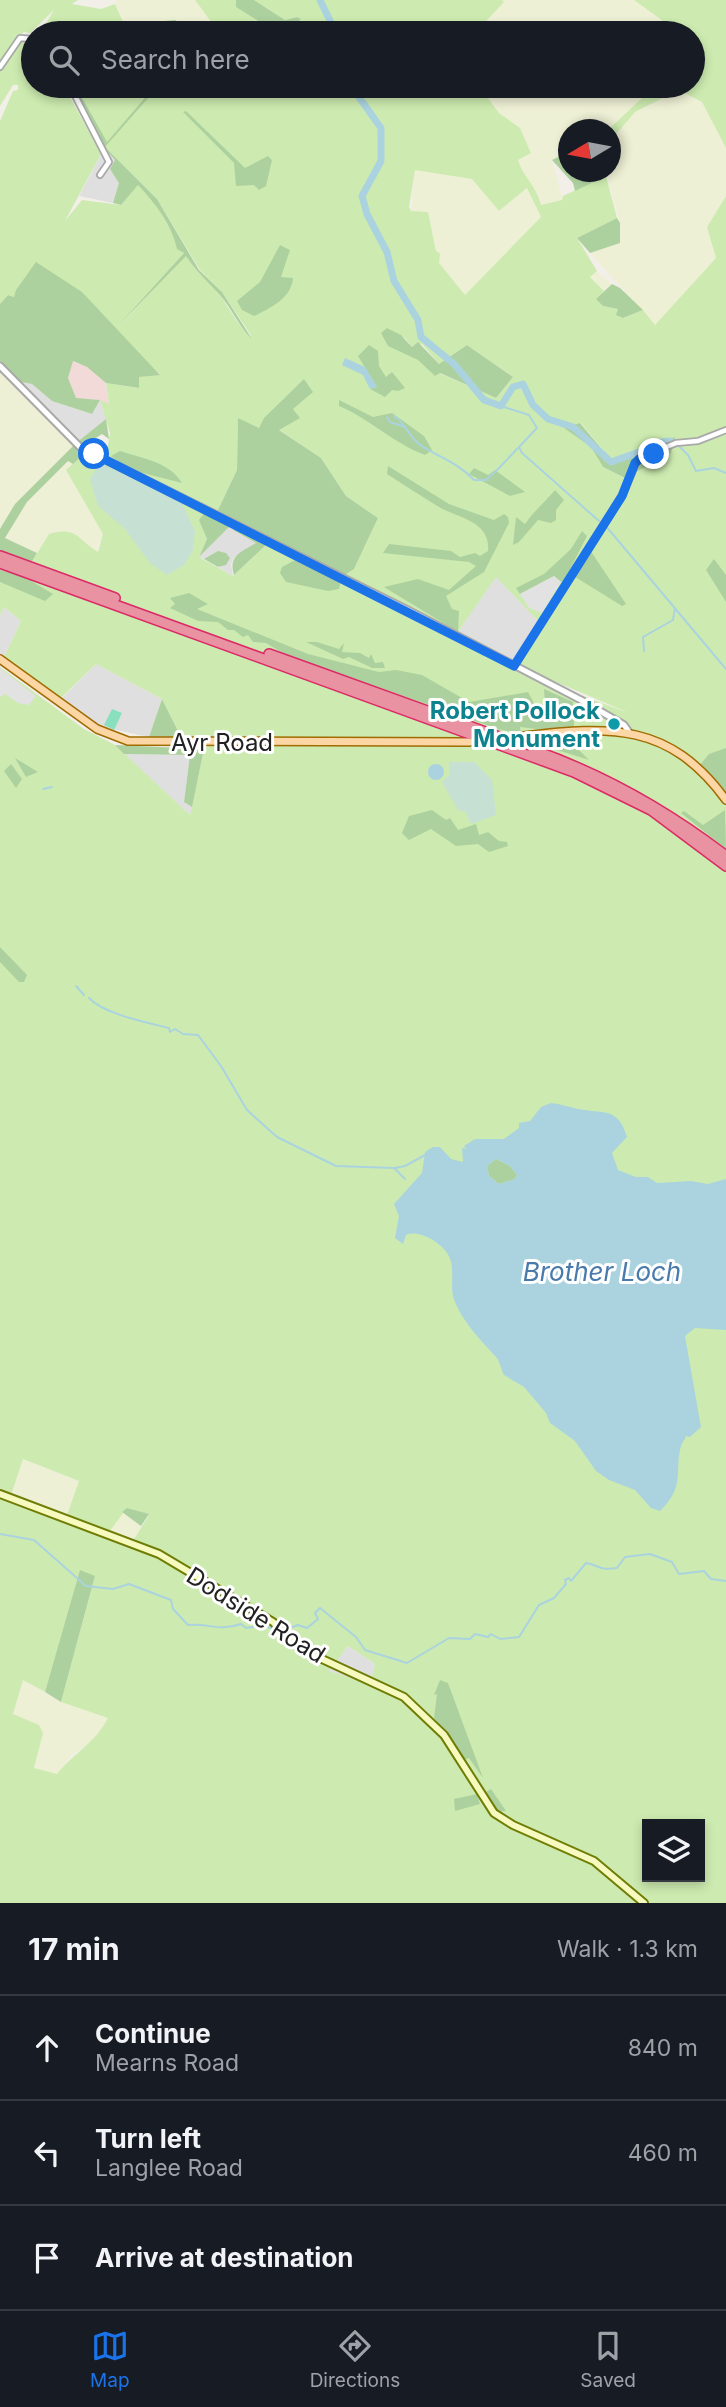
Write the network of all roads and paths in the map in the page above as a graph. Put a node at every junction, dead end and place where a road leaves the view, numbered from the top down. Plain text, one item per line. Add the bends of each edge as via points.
1 (21, 38) edge
2 (0, 67) edge
3 (76, 98) edge
4 (100, 175) dead end
5 (0, 366) edge
6 (726, 430) edge
7 (0, 555) edge
8 (0, 563) edge
9 (0, 659) edge
10 (514, 666) junction
11 (629, 732) junction
12 (523, 736) dead end
13 (470, 742) dead end
14 (726, 800) edge
15 (726, 856) edge
16 (726, 866) edge
17 (0, 1494) edge
18 (644, 1903) edge

1 - 2 street
3 - 4 street via 109,162
5 - 10 street via 80,447
6 - 10 street via 638,459 622,496
7 - 15 highway via 579,766 655,805
8 - 16 highway via 574,772 651,810
9 - 13 main road, Ayr Road via 97,729 128,741
10 - 11 street via 581,700
11 - 12 main road via 588,729
11 - 14 main road via 680,753 699,767
17 - 18 main road, Dodside Road via 159,1554 273,1622 309,1653 404,1697 444,1735 494,1813 595,1862

